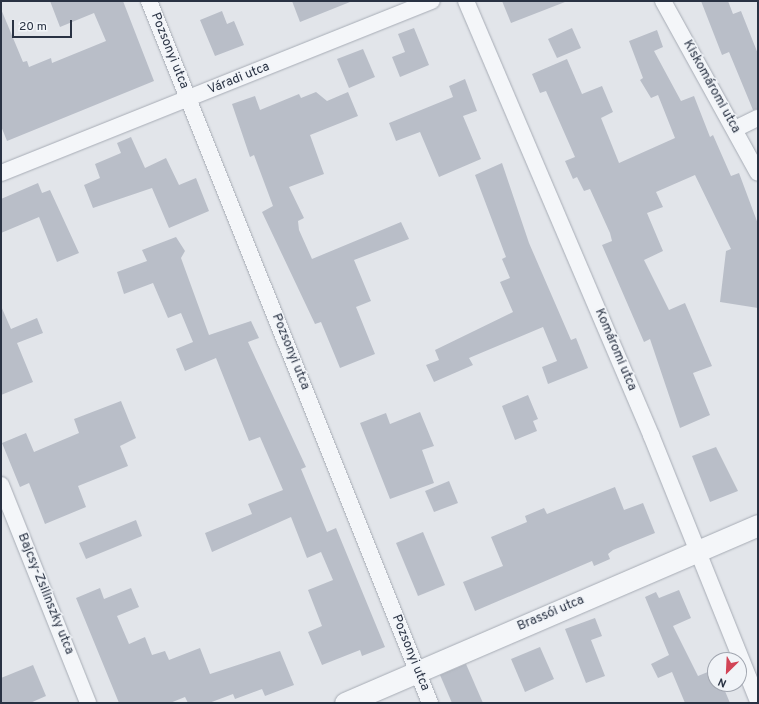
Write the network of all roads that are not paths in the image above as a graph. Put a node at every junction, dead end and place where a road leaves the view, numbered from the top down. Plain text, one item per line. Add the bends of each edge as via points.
1 (149, 1) edge
2 (432, 1) edge
3 (466, 1) edge
4 (663, 1) edge
5 (189, 99) junction
6 (758, 118) edge
7 (735, 129) junction
8 (1, 173) edge
9 (758, 173) edge
10 (1, 485) edge
11 (758, 525) edge
12 (698, 551) junction
13 (418, 672) junction
14 (758, 701) edge
15 (88, 703) edge
16 (345, 703) edge
17 (430, 703) edge

1 - 5 street, Pozsonyi utca
2 - 5 street, Váradi utca
3 - 12 street, Komáromi utca
4 - 7 street, Kiskomáromi utca
5 - 8 street, Váradi utca
5 - 13 street, Pozsonyi utca
6 - 7 street
7 - 9 street, Kiskomáromi utca
10 - 15 street, Bajcsy-Zsilinszky utca
11 - 12 street, Brassói utca
12 - 13 street, Brassói utca
12 - 14 street, Komáromi utca
13 - 16 street, Brassói utca
13 - 17 street, Pozsonyi utca

